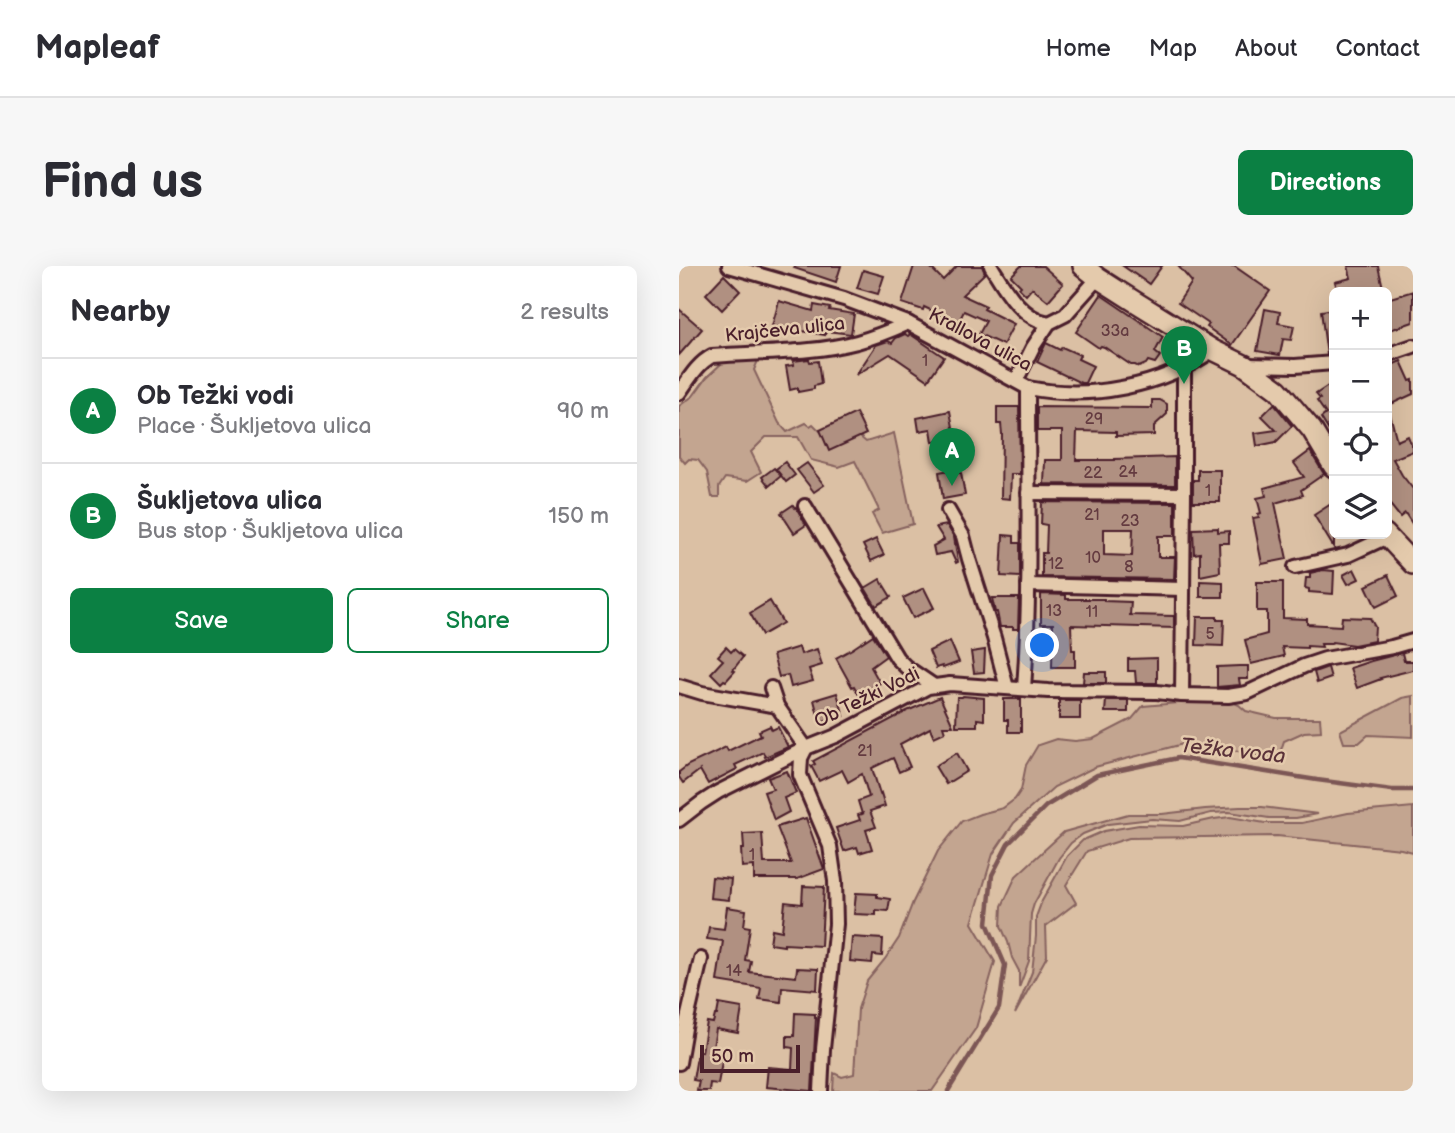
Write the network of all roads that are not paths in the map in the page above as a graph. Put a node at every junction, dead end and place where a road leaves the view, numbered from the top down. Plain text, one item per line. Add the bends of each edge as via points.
1 (729, 266) edge
2 (991, 266) edge
3 (1091, 272) edge
4 (908, 323) junction
5 (1049, 323) junction
6 (1413, 346) edge
7 (1213, 350) junction
8 (1392, 353) edge
9 (1329, 363) edge
10 (1244, 365) junction
11 (1184, 369) junction
12 (1016, 381) junction
13 (1028, 388) junction
14 (679, 393) edge
15 (1329, 459) edge
16 (1028, 492) junction
17 (1184, 494) junction
18 (805, 506) dead end
19 (948, 510) dead end
20 (1378, 539) edge
21 (1390, 539) edge
22 (1413, 564) edge
23 (1295, 567) dead end
24 (1028, 585) junction
25 (1183, 589) junction
26 (1413, 641) edge
27 (679, 686) edge
28 (934, 687) junction
29 (771, 688) dead end
30 (1007, 688) junction
31 (1024, 689) junction
32 (1182, 695) junction
33 (777, 706) junction
34 (806, 748) junction
35 (679, 820) edge
36 (701, 959) dead end
37 (679, 1063) edge
38 (821, 1091) edge

1 - 4 street, Krallova ulica
2 - 5 street via 1017,303 1039,322
3 - 5 street via 1065,315
3 - 7 street
4 - 12 street, Krallova ulica
4 - 14 street, Krajčeva ulica via 855,342 808,350 712,356 699,365
5 - 12 street
6 - 8 street
7 - 10 street
7 - 11 street, Krallova ulica
9 - 10 street
10 - 15 street via 1288,400
11 - 13 street, Krallova ulica via 1098,391
11 - 17 street
12 - 13 street, Krallova ulica
13 - 16 street
16 - 17 street
16 - 24 street
17 - 25 street
18 - 28 street, Ob Težki Vodi via 897,658
19 - 30 street via 963,536
20 - 23 street via 1348,555
21 - 22 street
24 - 25 street
24 - 31 street
25 - 32 street
26 - 32 street, Ob Težki Vodi via 1325,659 1247,693
27 - 33 street
28 - 30 street, Ob Težki Vodi
28 - 34 street, Ob Težki Vodi
29 - 33 street
30 - 31 street, Ob Težki Vodi
31 - 32 street, Ob Težki Vodi
33 - 34 street
34 - 35 street via 718,792
34 - 38 street, Ob Težki Vodi via 800,775 830,846 835,881 836,925
36 - 37 street

